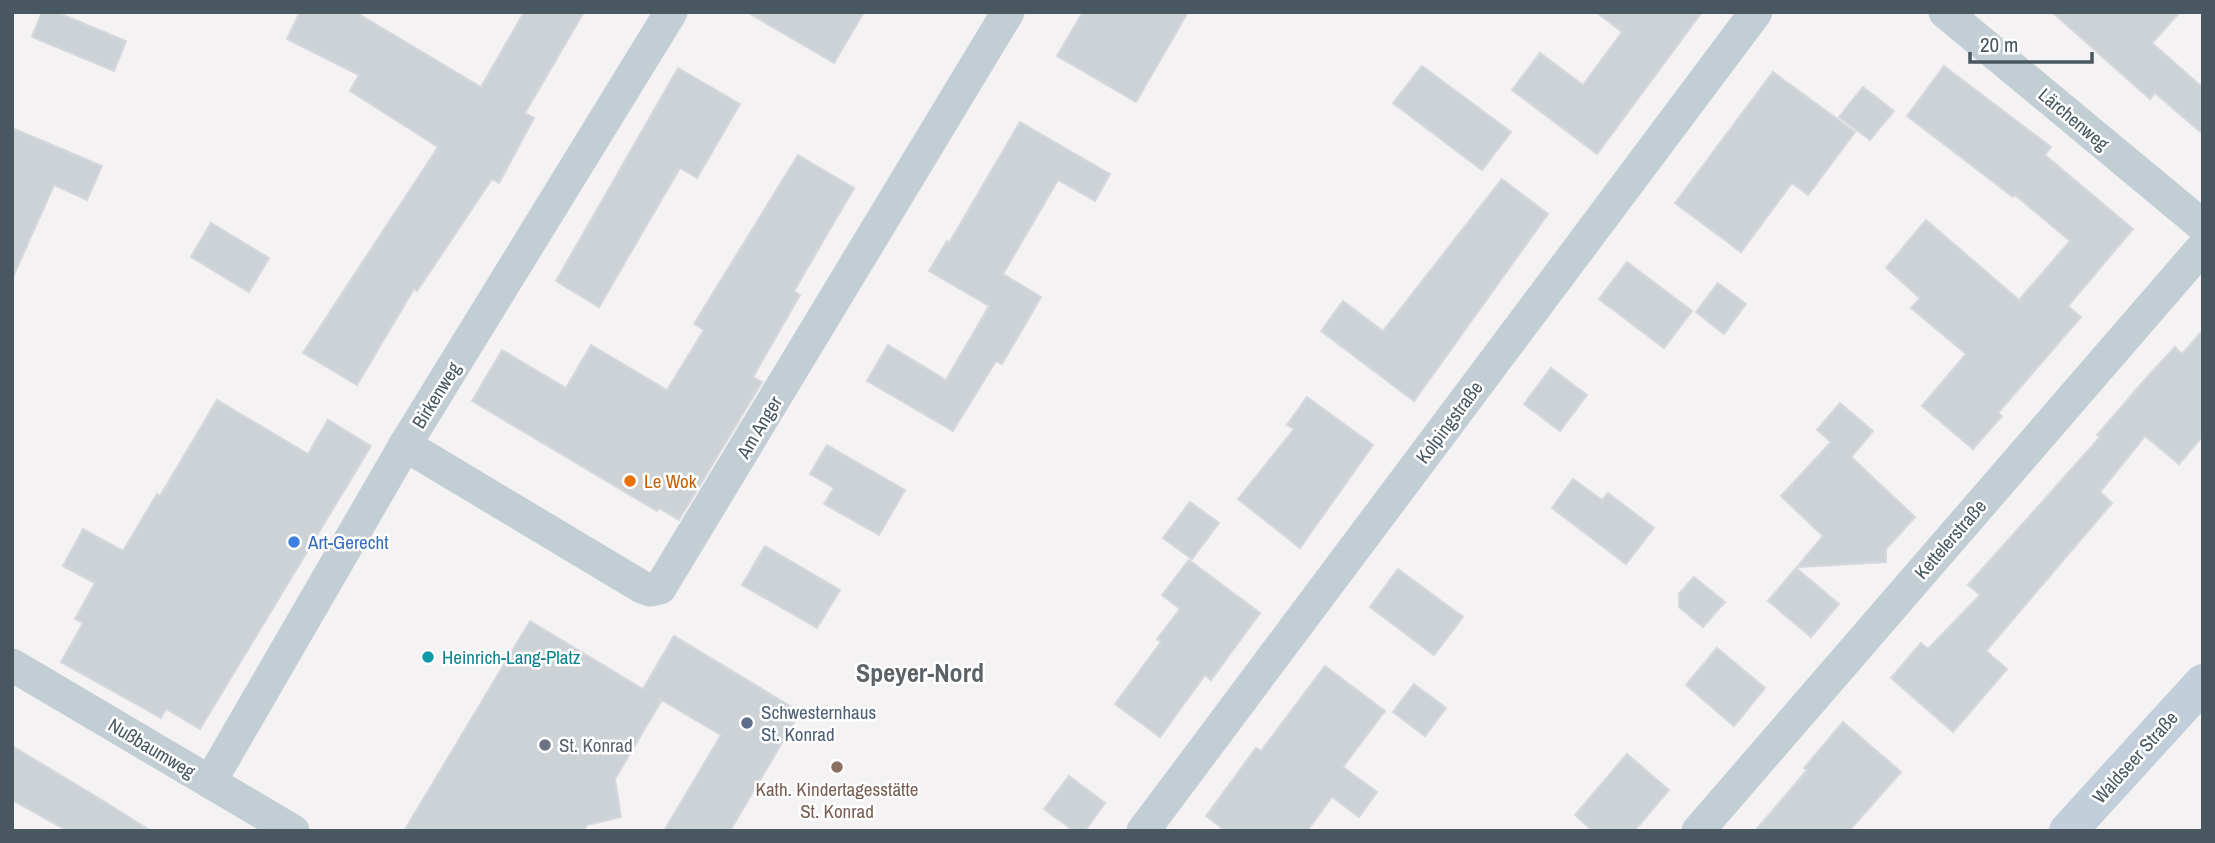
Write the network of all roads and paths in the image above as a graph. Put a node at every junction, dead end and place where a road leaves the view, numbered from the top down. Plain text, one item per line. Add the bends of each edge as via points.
1 (671, 12) edge
2 (1008, 12) edge
3 (1756, 12) edge
4 (1945, 12) edge
5 (2203, 226) edge
6 (2203, 247) edge
7 (405, 445) junction
8 (12, 666) edge
9 (2203, 683) edge
10 (210, 782) junction
11 (293, 831) edge
12 (1143, 831) edge
13 (1698, 831) edge
14 (2068, 831) edge

1 - 7 street, Birkenweg
2 - 7 street, Am Anger via 665,583 651,590 642,587
3 - 12 street, Kolpingstraße
4 - 5 street, Lärchenweg
6 - 13 street, Kettelerstraße
7 - 10 street, Birkenweg
8 - 10 street, Nußbaumweg
9 - 14 main road, Waldseer Straße
10 - 11 street, Nußbaumweg

